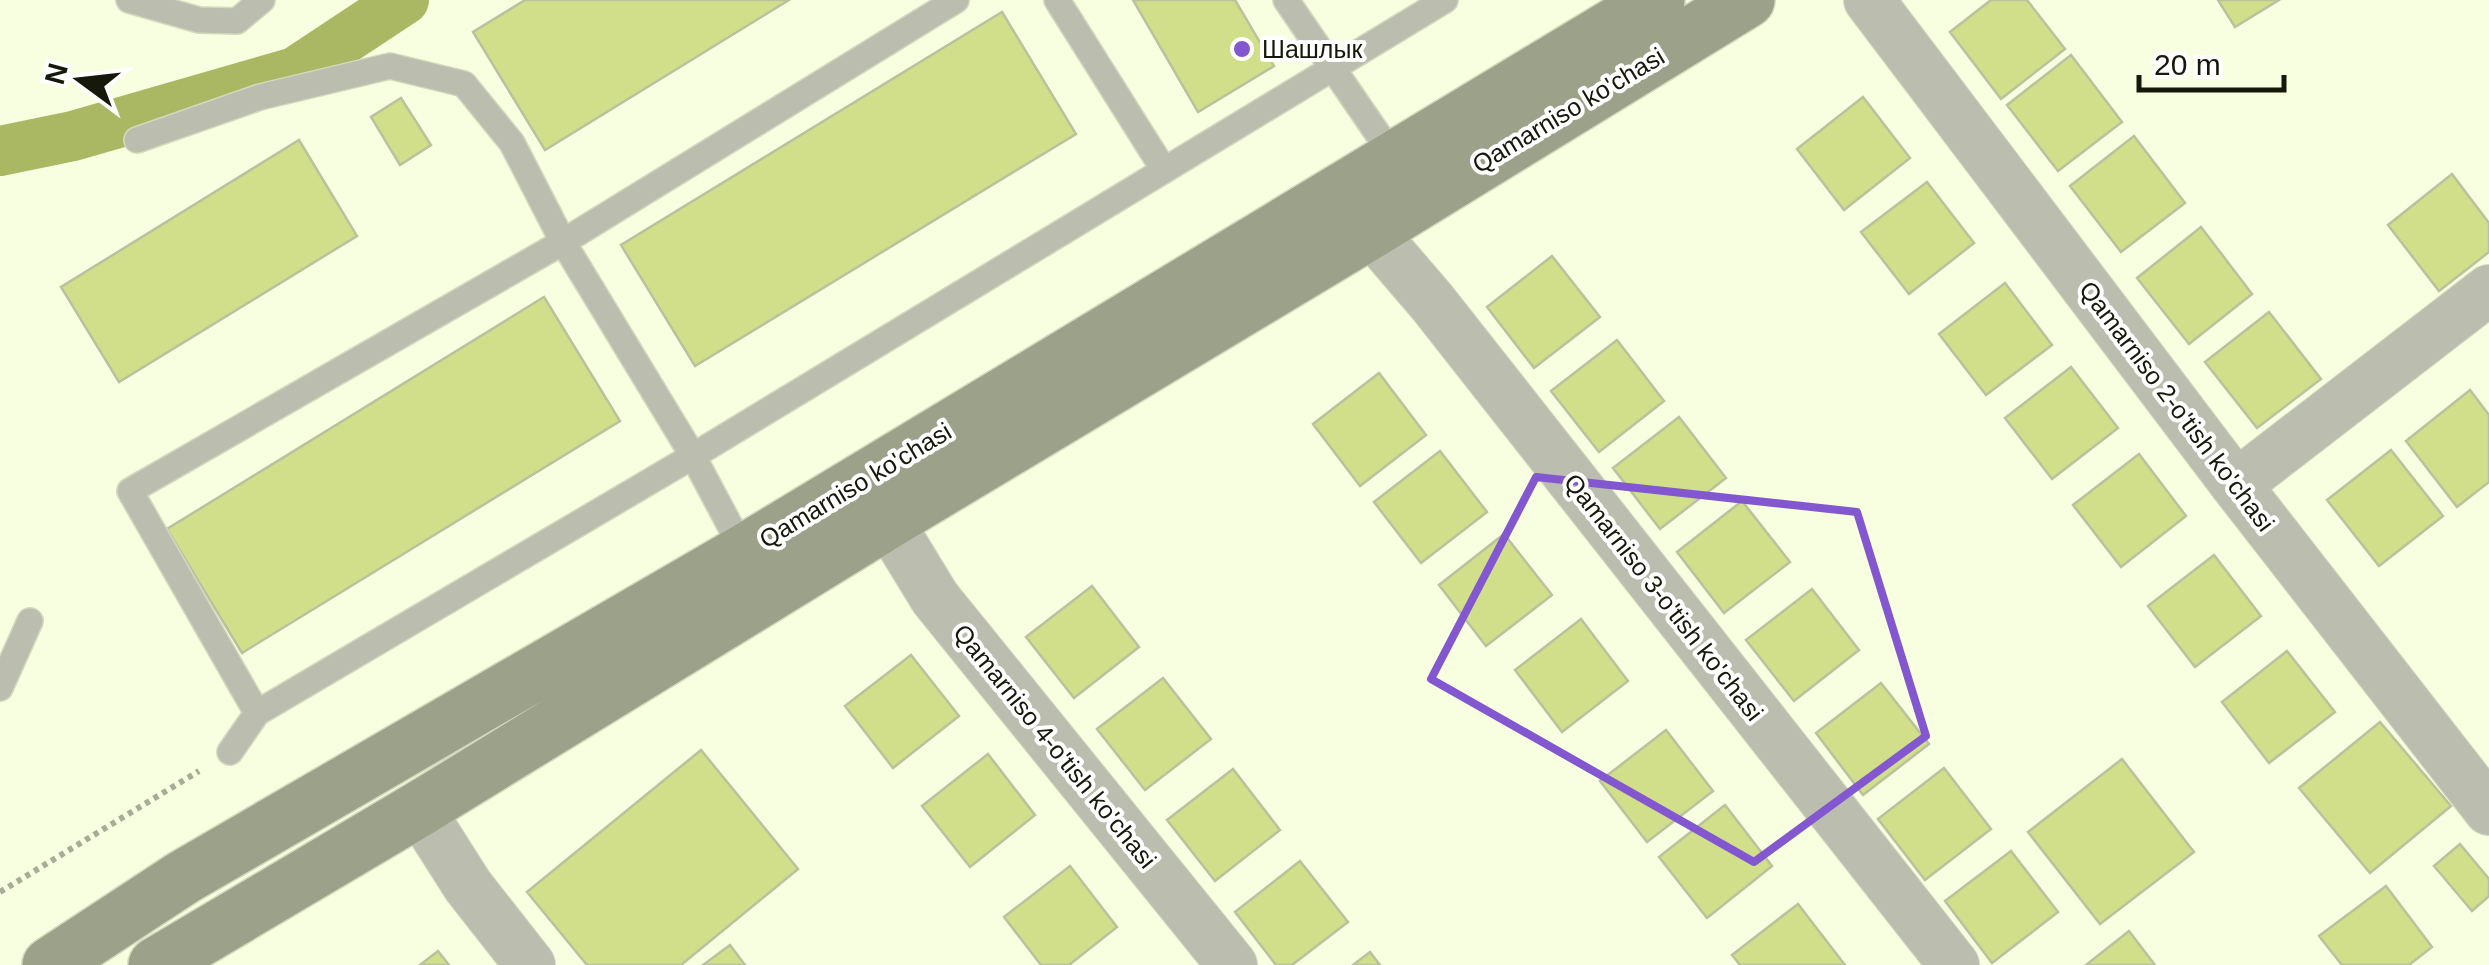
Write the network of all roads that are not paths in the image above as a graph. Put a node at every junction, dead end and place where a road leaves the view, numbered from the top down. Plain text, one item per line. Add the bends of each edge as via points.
1 (129, 0) edge
2 (262, 0) edge
3 (956, 0) edge
4 (1057, 0) edge
5 (1286, 0) edge
6 (1445, 0) edge
7 (1657, 0) edge
8 (1747, 0) edge
9 (1870, 0) edge
10 (1332, 69) junction
11 (136, 140) dead end
12 (1395, 159) junction
13 (1164, 170) junction
14 (1371, 230) junction
15 (563, 242) junction
16 (2489, 290) edge
17 (694, 456) junction
18 (2236, 485) junction
19 (888, 521) junction
20 (744, 552) junction
21 (30, 621) dead end
22 (0, 688) edge
23 (257, 712) junction
24 (230, 752) road end
25 (419, 809) junction
26 (2489, 810) edge
27 (50, 965) edge
28 (156, 965) edge
29 (530, 965) edge
30 (1232, 965) edge
31 (1954, 965) edge

1 - 2 lane via 198,20 237,21
3 - 15 lane
4 - 13 lane
5 - 10 lane
6 - 10 lane
7 - 12 main road, Qamarniso ko'chasi
8 - 14 main road, Qamarniso ko'chasi
9 - 18 street, Qamarniso 2-o'tish ko'chasi
10 - 12 lane
10 - 13 lane
11 - 15 lane via 260,97 390,66 464,84 512,143
12 - 20 main road, Qamarniso ko'chasi
13 - 17 lane
14 - 19 main road, Qamarniso ko'chasi
14 - 31 street, Qamarniso 3-o'tish ko'chasi
15 - 17 lane
15 - 23 lane via 130,491
16 - 18 street
17 - 20 lane
17 - 23 lane
18 - 26 street, Qamarniso 2-o'tish ko'chasi
19 - 25 main road, Qamarniso ko'chasi
19 - 30 street, Qamarniso 4-o'tish ko'chasi via 935,598
20 - 27 main road, Qamarniso ko'chasi via 184,878
21 - 22 lane
23 - 24 lane
25 - 28 main road, Qamarniso ko'chasi
25 - 29 street

